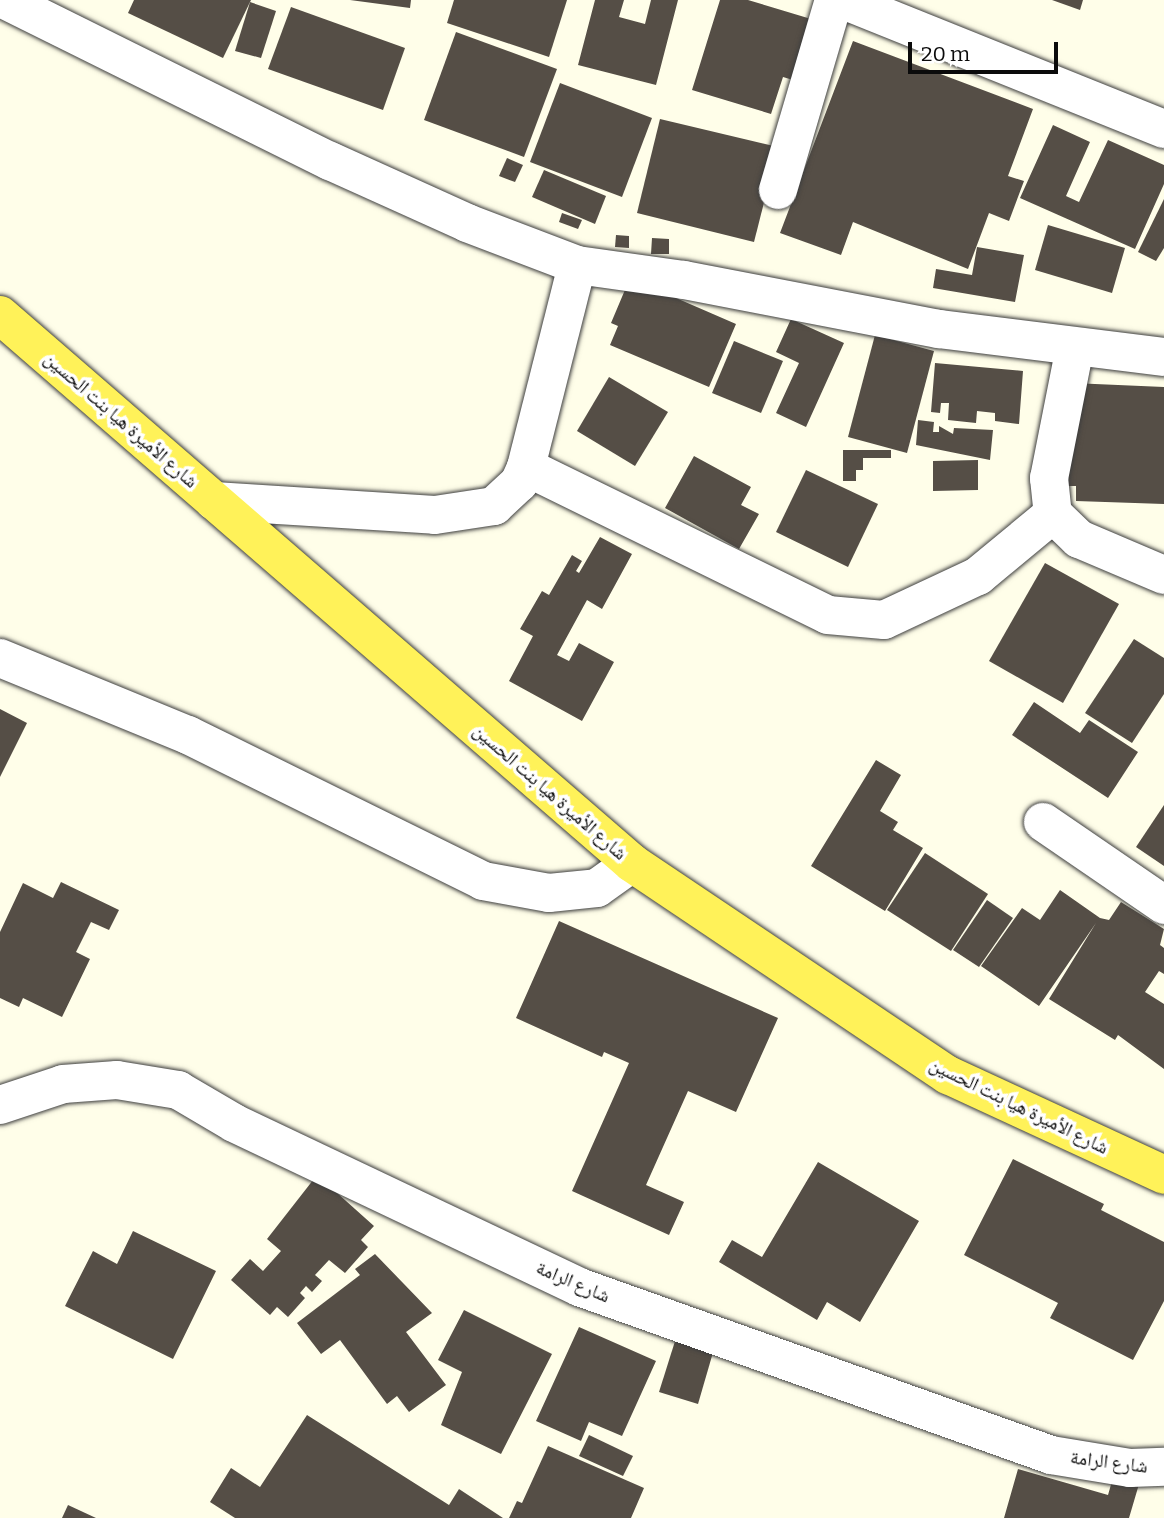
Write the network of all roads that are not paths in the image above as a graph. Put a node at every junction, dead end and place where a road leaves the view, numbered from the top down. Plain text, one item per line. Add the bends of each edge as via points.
1 (5, 0) edge
2 (834, 0) edge
3 (843, 0) edge
4 (55, 8) edge
5 (1164, 130) edge
6 (778, 190) dead end
7 (577, 265) junction
8 (0, 315) edge
9 (1075, 347) junction
10 (1164, 357) edge
11 (526, 467) junction
12 (214, 501) junction
13 (1053, 514) junction
14 (1164, 575) edge
15 (0, 658) edge
16 (1043, 822) dead end
17 (632, 863) junction
18 (1164, 905) edge
19 (0, 1105) edge
20 (1164, 1175) edge
21 (1164, 1467) edge

1 - 4 street
2 - 6 street
3 - 5 street
4 - 7 street via 330,161 467,223
7 - 9 street via 684,280 939,329
7 - 11 street
8 - 12 main road, شارع الأميرة هيا بنت الحسين
9 - 10 street
9 - 13 street via 1049,478
11 - 12 street via 519,483 494,506 435,515
11 - 13 street via 828,615 884,620 978,587
12 - 17 main road, شارع الأميرة هيا بنت الحسين
13 - 14 street via 1079,539
15 - 17 street via 188,735 483,881 549,893 597,888
16 - 18 street
17 - 20 main road, شارع الأميرة هيا بنت الحسين via 948,1075
19 - 21 street, شارع الرامة via 63,1084 117,1080 177,1090 234,1123 579,1287 1051,1455 1130,1468

